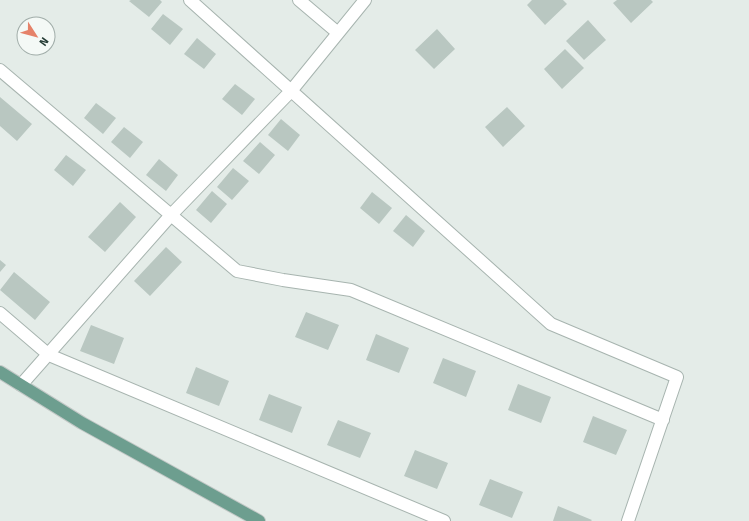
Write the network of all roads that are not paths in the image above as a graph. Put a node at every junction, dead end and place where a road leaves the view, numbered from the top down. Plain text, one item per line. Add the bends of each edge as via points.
1 (190, 0) edge
2 (299, 0) edge
3 (365, 0) edge
4 (338, 33) junction
5 (0, 70) edge
6 (291, 91) junction
7 (171, 215) junction
8 (0, 313) edge
9 (49, 355) junction
10 (0, 372) edge
11 (21, 385) junction
12 (663, 420) junction
13 (259, 521) edge
14 (444, 521) edge
15 (628, 521) edge

1 - 6 street
2 - 4 street
3 - 4 street
4 - 6 street
5 - 7 street
6 - 7 street
6 - 12 street via 551,324 677,377
7 - 9 street
7 - 12 street via 237,271 351,290
8 - 9 street
9 - 11 street
9 - 14 street
10 - 11 main road
11 - 13 main road
12 - 15 street

